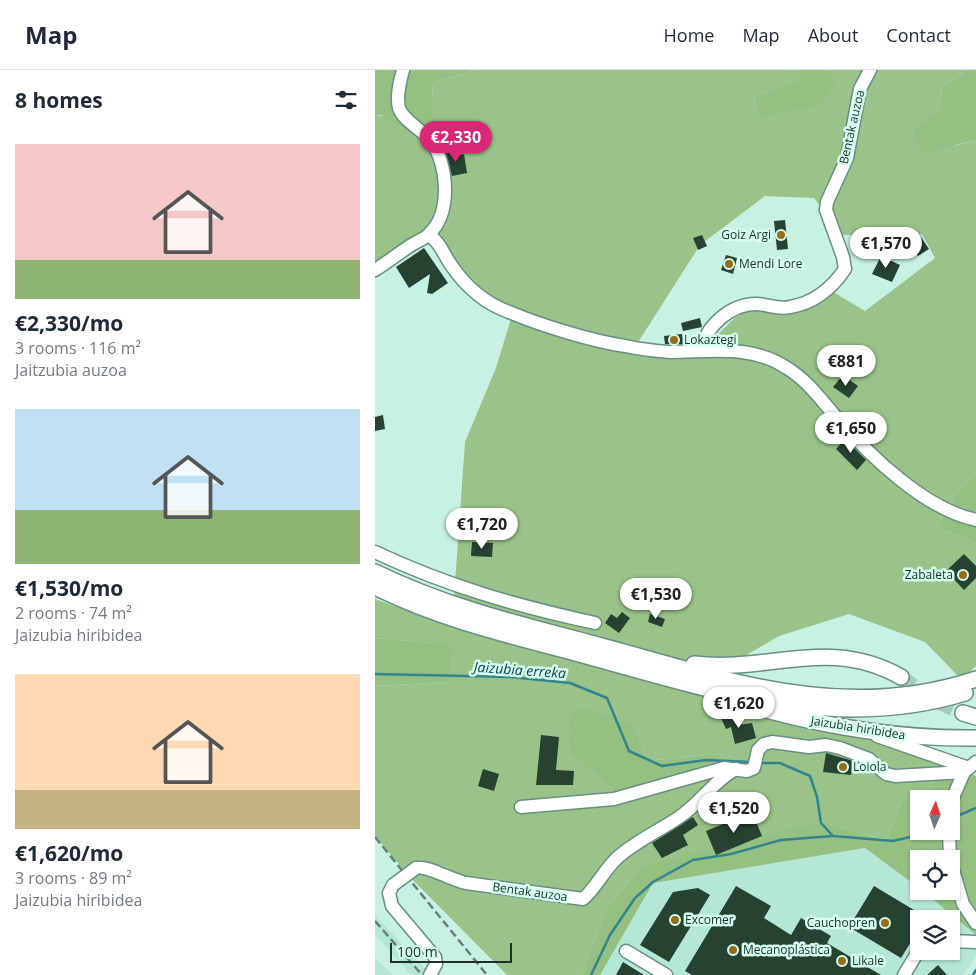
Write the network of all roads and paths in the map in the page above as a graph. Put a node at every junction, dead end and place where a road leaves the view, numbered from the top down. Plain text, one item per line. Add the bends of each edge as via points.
1 (403, 70) edge
2 (870, 70) edge
3 (429, 235) junction
4 (375, 270) edge
5 (702, 350) junction
6 (976, 520) edge
7 (375, 552) edge
8 (375, 572) edge
9 (375, 587) edge
10 (595, 623) dead end
11 (660, 662) junction
12 (901, 677) tunnel mouth
13 (976, 678) edge
14 (685, 683) junction
15 (976, 689) edge
16 (863, 731) junction
17 (976, 738) edge
18 (970, 768) edge
19 (736, 769) junction
20 (958, 790) edge
21 (521, 807) dead end
22 (960, 894) edge
23 (976, 923) edge
24 (960, 941) edge
25 (976, 942) edge
26 (626, 951) dead end
27 (913, 960) edge
28 (431, 974) edge
29 (666, 975) edge
30 (904, 975) edge

1 - 3 street via 399,82 399,107 403,115 437,148 445,178 443,210
2 - 5 street, Bentak auzoa via 860,89 847,158 827,202 826,210 845,269 828,290 809,301 789,308 757,304 732,310 703,339
3 - 4 street
3 - 5 street via 477,295 510,313 623,346 669,352
5 - 6 street via 748,352 786,367 804,380 837,419 889,470 943,507
7 - 10 street via 473,592
8 - 11 main road via 415,591 469,610
9 - 14 main road via 465,623
11 - 12 main road via 725,666 803,657 839,657 873,664
11 - 13 main road via 771,689 829,698 906,696
14 - 15 main road via 775,702 847,710 907,707
14 - 16 main road, Jaizubia hiribidea via 698,692 768,711
16 - 17 main road, Jaizubia hiribidea via 931,738
16 - 18 street
18 - 19 street, Bentak auzoa via 895,776 886,774 858,754 826,745 809,748 772,742 758,750 755,766 747,772
18 - 20 street
19 - 21 street, Bentak auzoa via 724,768 614,799
19 - 28 street, Bentak auzoa, bridge via 725,775 678,819 651,833 617,859 583,899 466,883 452,880 428,867 416,868 393,885 389,899 435,956 436,964
22 - 23 street
24 - 25 street
26 - 29 street
27 - 30 street

